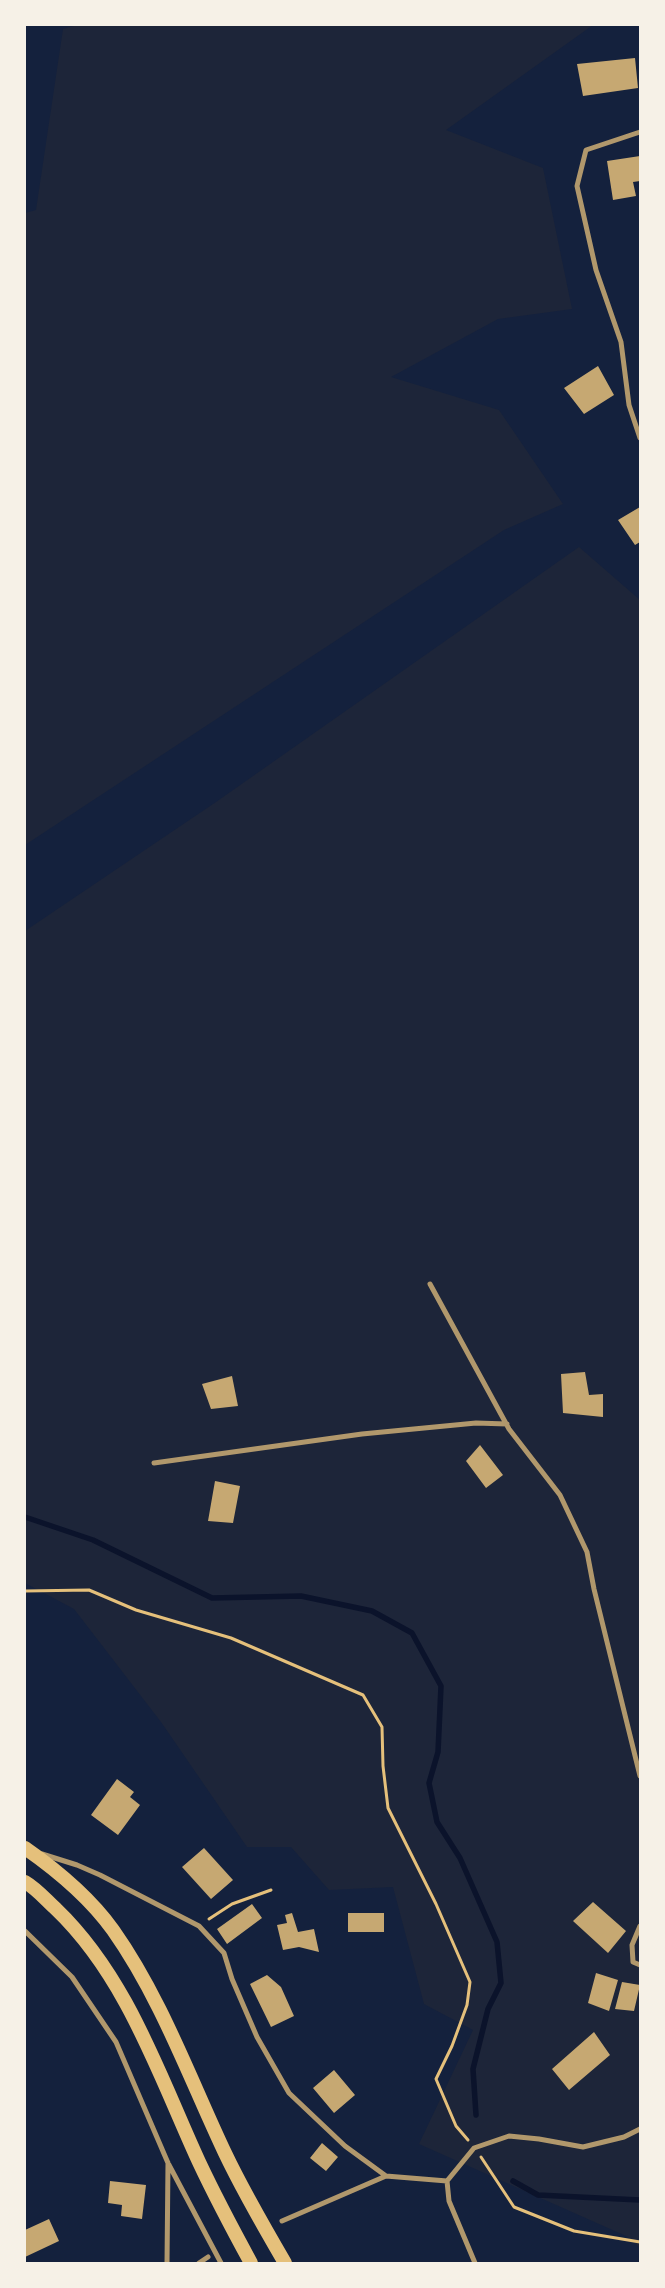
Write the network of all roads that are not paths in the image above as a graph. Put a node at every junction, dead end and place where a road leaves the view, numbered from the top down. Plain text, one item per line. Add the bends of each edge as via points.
1 (640, 132) edge
2 (640, 438) edge
3 (430, 1284) dead end
4 (507, 1424) junction
5 (154, 1463) dead end
6 (640, 1776) edge
7 (26, 1849) edge
8 (25, 1882) edge
9 (640, 1926) edge
10 (25, 1931) edge
11 (640, 1965) edge
12 (640, 2129) edge
13 (168, 2162) junction
14 (386, 2176) junction
15 (447, 2181) junction
16 (282, 2221) dead end
17 (208, 2257) dead end
18 (167, 2263) edge
19 (199, 2263) edge
20 (221, 2263) edge
21 (251, 2263) edge
22 (285, 2263) edge
23 (475, 2263) edge

1 - 2 street via 586,150 577,186 596,270 621,342 629,405
3 - 4 street
4 - 5 street via 476,1423 362,1434
4 - 6 street via 560,1495 587,1552
7 - 14 street via 77,1865 199,1926 224,1953 257,2036 289,2093 345,2146
7 - 22 highway via 54,1869 90,1903 118,1938 166,2023 226,2155
8 - 21 highway via 70,1923 105,1968 139,2028 200,2163
9 - 11 street via 632,1945 633,1962
10 - 13 street via 72,1977 116,2042
12 - 15 street via 624,2137 583,2147 510,2136 474,2148
13 - 18 street
13 - 20 street
14 - 15 street
14 - 16 street
15 - 23 street via 449,2201
17 - 19 street

